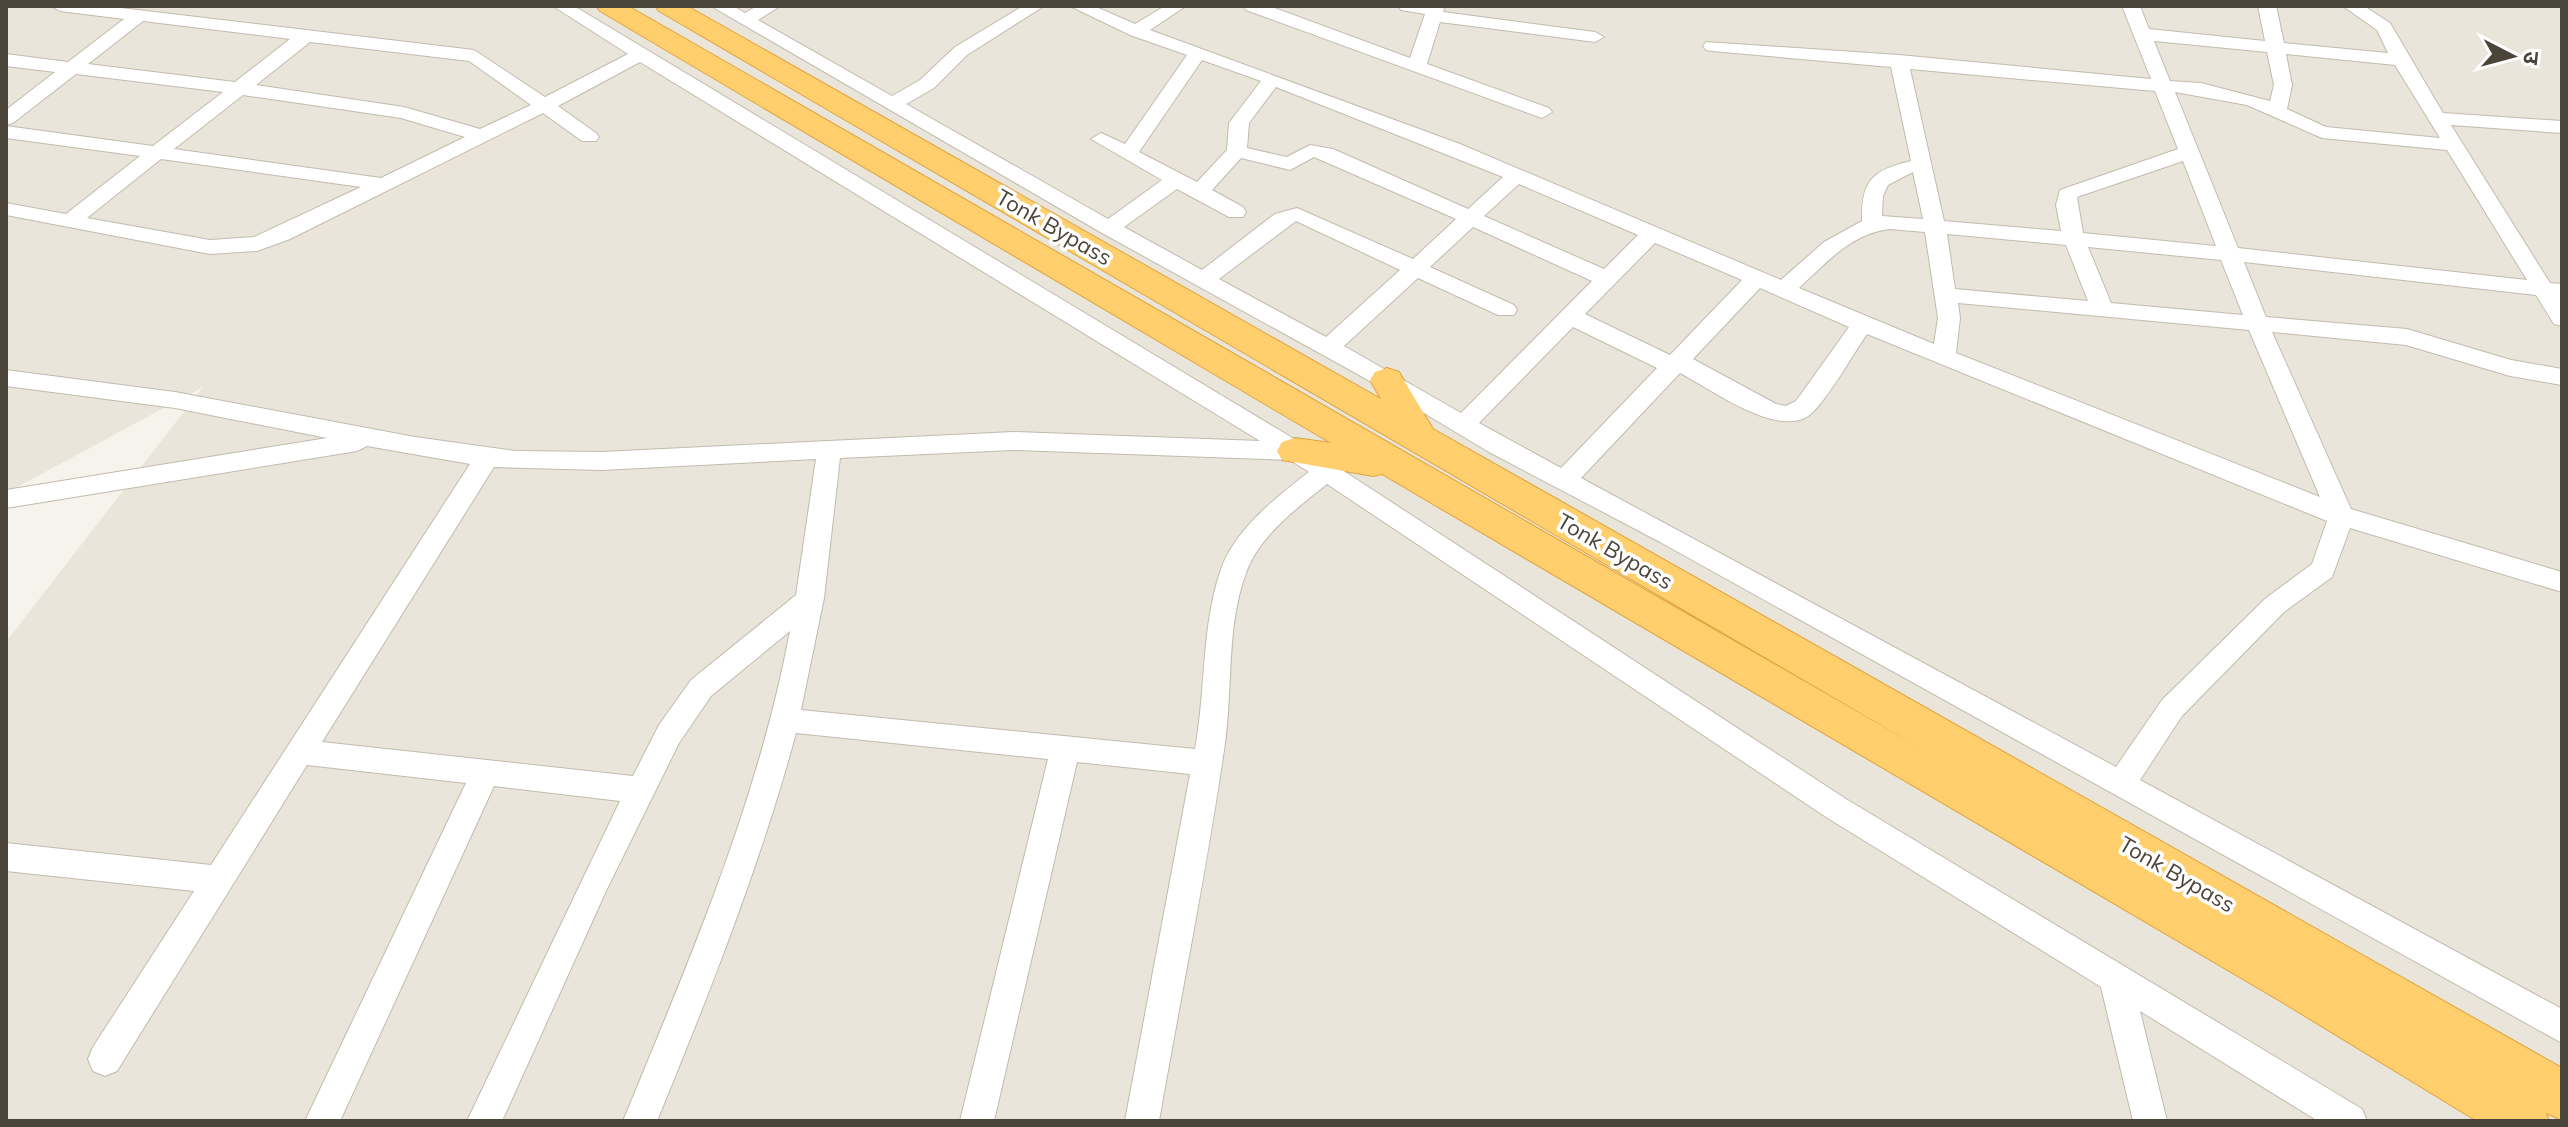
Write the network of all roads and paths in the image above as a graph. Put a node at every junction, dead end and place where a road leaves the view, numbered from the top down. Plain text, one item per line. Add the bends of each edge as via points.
1 (60, 6) edge
2 (562, 6) edge
3 (609, 6) edge
4 (668, 6) edge
5 (720, 6) edge
6 (771, 6) edge
7 (1035, 6) edge
8 (1079, 6) edge
9 (1177, 6) edge
10 (1252, 6) edge
11 (1407, 6) edge
12 (2131, 6) edge
13 (2267, 6) edge
14 (2352, 6) edge
15 (1435, 11) edge
16 (139, 16) junction
17 (744, 20) junction
18 (1136, 31) junction
19 (2141, 34) junction
20 (306, 36) junction
21 (1595, 37) dead end
22 (1712, 46) dead end
23 (2275, 48) junction
24 (1198, 53) junction
25 (641, 54) junction
26 (6, 60) edge
27 (2401, 60) junction
28 (1899, 61) junction
29 (1417, 66) junction
30 (73, 68) junction
31 (1272, 79) junction
32 (2162, 85) junction
33 (243, 88) junction
34 (892, 104) junction
35 (545, 105) junction
36 (2277, 110) junction
37 (1542, 112) dead end
38 (2436, 118) junction
39 (6, 119) edge
40 (2562, 127) edge
41 (6, 132) edge
42 (479, 135) junction
43 (589, 137) dead end
44 (1101, 139) dead end
45 (2453, 145) junction
46 (162, 151) junction
47 (1237, 151) junction
48 (2189, 152) junction
49 (1128, 154) junction
50 (1921, 164) junction
51 (1517, 175) junction
52 (1176, 180) junction
53 (382, 184) junction
54 (1199, 192) junction
55 (6, 209) edge
56 (1236, 212) dead end
57 (1469, 218) junction
58 (70, 221) junction
59 (1872, 223) junction
60 (1935, 227) junction
61 (1109, 228) junction
62 (1653, 232) junction
63 (2076, 240) junction
64 (2230, 254) junction
65 (1416, 267) junction
66 (1757, 278) junction
67 (1204, 279) junction
68 (1609, 280) junction
69 (1784, 290) junction
70 (2553, 290) edge
71 (1945, 295) junction
72 (1506, 310) dead end
73 (2103, 310) junction
74 (1572, 317) junction
75 (2562, 319) edge
76 (1863, 324) junction
77 (2257, 324) junction
78 (1328, 348) junction
79 (1944, 357) junction
80 (1675, 363) junction
81 (2562, 377) edge
82 (6, 378) edge
83 (1387, 380) junction
84 (1463, 425) junction
85 (376, 439) junction
86 (1423, 440) junction
87 (829, 449) junction
88 (1295, 451) junction
89 (487, 457) junction
90 (1396, 466) junction
91 (1326, 472) junction
92 (1564, 480) junction
93 (6, 499) edge
94 (2341, 516) junction
95 (2562, 582) edge
96 (811, 598) junction
97 (785, 720) junction
98 (1065, 750) junction
99 (300, 752) junction
100 (1207, 763) junction
101 (486, 772) junction
102 (2121, 784) junction
103 (641, 790) junction
104 (6, 857) edge
105 (218, 880) junction
106 (2115, 977) junction
107 (2562, 1027) edge
108 (105, 1059) dead end
109 (2562, 1095) edge
110 (322, 1121) edge
111 (484, 1121) edge
112 (640, 1121) edge
113 (977, 1121) edge
114 (1142, 1121) edge
115 (2150, 1121) edge
116 (2350, 1121) edge
117 (2524, 1121) edge

1 - 16 street
2 - 25 street
3 - 90 highway
4 - 86 highway, Tonk Bypass
5 - 17 street
6 - 17 street
7 - 34 street via 961,51 927,84
8 - 18 street
9 - 18 street
10 - 29 street
11 - 15 street
12 - 19 street
13 - 23 street
14 - 27 street via 2384,27
15 - 21 street
15 - 29 street
16 - 20 street
16 - 30 street
17 - 34 street
18 - 24 street
19 - 23 street
19 - 32 street
20 - 33 street
20 - 35 street via 474,56
22 - 28 street
23 - 27 street
23 - 36 street via 2283,85
24 - 31 street
24 - 49 street
25 - 35 street
25 - 88 street
26 - 30 street
27 - 38 street
28 - 32 street
28 - 50 street
29 - 37 street
30 - 33 street
30 - 39 street
31 - 47 street via 1239,123
31 - 51 street
32 - 36 street via 2226,93
32 - 48 street
33 - 42 street via 393,111
33 - 46 street
34 - 61 street
35 - 42 street
35 - 43 street
36 - 45 street via 2322,132
38 - 40 street
38 - 45 street
41 - 46 street
42 - 53 street
44 - 49 street
45 - 70 street
46 - 53 street
46 - 58 street
47 - 54 street
47 - 57 street via 1280,164 1310,151 1326,153
48 - 63 street via 2067,194
48 - 64 street
49 - 52 street
50 - 59 street via 1885,174 1875,184
50 - 60 street
51 - 57 street
51 - 62 street
52 - 54 street
52 - 61 street
53 - 58 street via 283,234 232,247
54 - 56 street
55 - 58 street
57 - 65 street
57 - 68 street
59 - 60 street
59 - 69 street via 1851,232
60 - 63 street
60 - 71 street
61 - 67 street
62 - 66 street
62 - 68 street
63 - 64 street
63 - 73 street
64 - 70 street
64 - 77 street
65 - 67 street via 1297,214 1282,219
65 - 72 street
65 - 78 street
66 - 69 street
66 - 80 street
67 - 78 street
68 - 74 street
69 - 76 street
70 - 75 street
71 - 73 street
71 - 79 street via 1949,318
73 - 77 street
74 - 80 street
74 - 84 street
76 - 79 street
76 - 80 street via 1804,407 1789,415 1770,411
77 - 81 street via 2407,337 2510,368
77 - 94 street
78 - 83 street
79 - 94 street
80 - 92 street
82 - 85 street via 196,403
83 - 84 street
83 - 86 highway
84 - 92 street
85 - 89 street
85 - 93 street
86 - 109 highway, Tonk Bypass
87 - 88 street via 1013,441
87 - 89 street via 602,461
87 - 96 street
88 - 90 highway
88 - 91 street
89 - 99 street
90 - 117 highway
91 - 100 street via 1282,506 1233,571 1219,639
91 - 106 street via 1836,808
92 - 102 street
94 - 95 street
94 - 102 street via 2323,570 2275,605 2172,708
96 - 97 street
96 - 103 street via 701,688 669,734
97 - 98 street
97 - 112 street via 750,842
98 - 100 street
98 - 113 street
99 - 101 street
99 - 105 street
100 - 114 street
101 - 103 street
101 - 110 street
102 - 107 street
103 - 111 street
104 - 105 street
105 - 108 street
106 - 115 street
106 - 116 street

